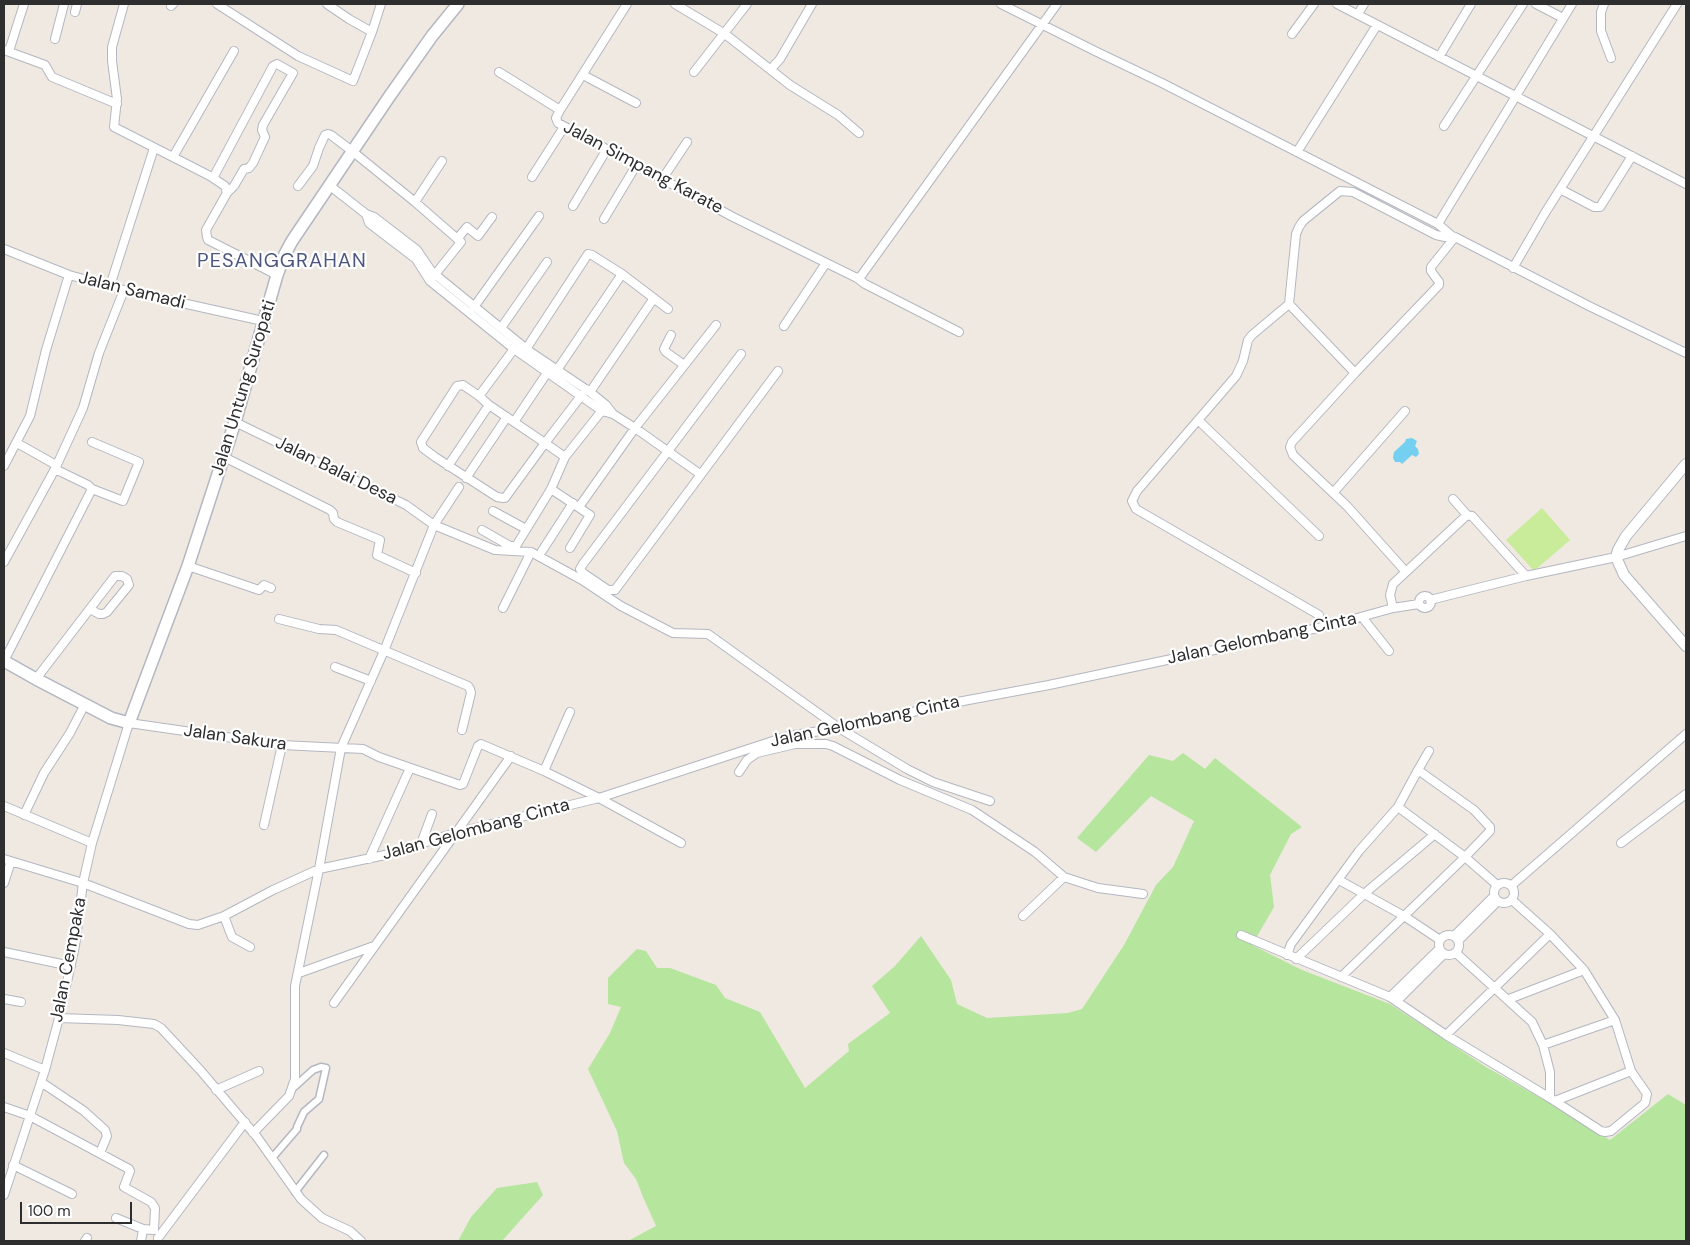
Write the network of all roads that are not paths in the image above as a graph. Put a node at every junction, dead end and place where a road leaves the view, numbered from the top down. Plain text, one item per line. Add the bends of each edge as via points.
1 (24, 4) edge
2 (64, 4) edge
3 (77, 4) edge
4 (124, 4) edge
5 (217, 4) edge
6 (327, 4) edge
7 (381, 4) edge
8 (458, 4) edge
9 (628, 4) edge
10 (747, 4) edge
11 (812, 4) edge
12 (1001, 4) edge
13 (1057, 4) edge
14 (1314, 4) edge
15 (1337, 4) edge
16 (1364, 4) edge
17 (1471, 4) edge
18 (1523, 4) edge
19 (1536, 4) edge
20 (1572, 4) edge
21 (1604, 4) edge
22 (1677, 4) edge
23 (678, 5) edge
24 (75, 12) dead end
25 (1358, 14) junction
26 (1563, 18) junction
27 (1041, 25) junction
28 (1377, 25) junction
29 (372, 32) junction
30 (724, 34) junction
31 (1292, 34) dead end
32 (55, 39) dead end
33 (6, 50) edge
34 (234, 51) dead end
35 (1439, 57) junction
36 (1610, 58) dead end
37 (771, 69) junction
38 (499, 72) dead end
39 (694, 72) dead end
40 (583, 75) junction
41 (1476, 76) junction
42 (1516, 95) junction
43 (636, 103) dead end
44 (116, 104) junction
45 (560, 110) junction
46 (564, 126) junction
47 (1444, 126) dead end
48 (859, 132) dead end
49 (1594, 136) junction
50 (687, 142) dead end
51 (154, 148) junction
52 (607, 149) junction
53 (352, 151) junction
54 (1297, 152) junction
55 (1632, 156) junction
56 (172, 158) junction
57 (442, 161) dead end
58 (637, 164) junction
59 (532, 177) dead end
60 (213, 178) junction
61 (663, 178) junction
62 (1686, 184) edge
63 (329, 185) junction
64 (298, 186) dead end
65 (1560, 189) junction
66 (227, 192) junction
67 (415, 202) junction
68 (573, 206) dead end
69 (366, 214) junction
70 (539, 216) dead end
71 (492, 217) dead end
72 (604, 219) dead end
73 (1438, 224) junction
74 (1454, 236) junction
75 (458, 238) junction
76 (4, 249) edge
77 (547, 262) dead end
78 (826, 263) junction
79 (1513, 268) junction
80 (435, 274) junction
81 (622, 274) junction
82 (69, 275) junction
83 (277, 275) junction
84 (855, 277) junction
85 (430, 281) junction
86 (110, 286) junction
87 (124, 290) junction
88 (654, 298) junction
89 (1290, 304) junction
90 (474, 306) junction
91 (668, 309) dead end
92 (264, 321) junction
93 (716, 326) dead end
94 (784, 326) dead end
95 (497, 329) junction
96 (959, 332) dead end
97 (671, 335) dead end
98 (526, 348) junction
99 (514, 349) junction
100 (1686, 352) edge
101 (741, 354) dead end
102 (684, 365) junction
103 (778, 371) dead end
104 (552, 372) junction
105 (1355, 373) junction
106 (588, 390) junction
107 (479, 396) junction
108 (581, 396) junction
109 (489, 405) junction
110 (604, 408) junction
111 (1405, 411) dead end
112 (507, 417) junction
113 (1198, 420) junction
114 (235, 422) junction
115 (514, 422) junction
116 (635, 428) junction
117 (92, 442) dead end
118 (17, 443) junction
119 (545, 443) junction
120 (666, 451) junction
121 (224, 456) junction
122 (565, 457) junction
123 (1686, 464) edge
124 (4, 466) edge
125 (448, 466) junction
126 (56, 467) junction
127 (700, 474) junction
128 (466, 478) junction
129 (459, 487) dead end
130 (551, 488) junction
131 (92, 489) junction
132 (1333, 493) junction
133 (1453, 499) dead end
134 (576, 505) junction
135 (493, 511) dead end
136 (1467, 515) junction
137 (434, 524) junction
138 (482, 530) dead end
139 (526, 530) junction
140 (1319, 536) dead end
141 (1685, 538) edge
142 (570, 548) dead end
143 (542, 551) dead end
144 (530, 552) junction
145 (1616, 557) junction
146 (4, 562) edge
147 (188, 566) junction
148 (1406, 572) junction
149 (416, 573) junction
150 (1526, 576) junction
151 (272, 588) dead end
152 (503, 608) dead end
153 (1393, 608) junction
154 (90, 609) junction
155 (1319, 615) dead end
156 (1362, 617) junction
157 (279, 618) dead end
158 (1686, 646) edge
159 (384, 651) junction
160 (1389, 651) dead end
161 (4, 661) edge
162 (334, 667) dead end
163 (36, 679) junction
164 (371, 681) junction
165 (85, 704) junction
166 (570, 712) dead end
167 (129, 724) junction
168 (839, 728) junction
169 (462, 730) dead end
170 (1686, 734) edge
171 (282, 746) junction
172 (341, 748) junction
173 (1430, 751) dead end
174 (511, 756) junction
175 (410, 768) junction
176 (1418, 770) junction
177 (544, 771) junction
178 (739, 772) dead end
179 (1686, 794) edge
180 (599, 798) junction
181 (990, 801) dead end
182 (4, 806) edge
183 (1398, 807) junction
184 (432, 814) dead end
185 (24, 815) junction
186 (264, 825) dead end
187 (455, 833) junction
188 (1435, 834) junction
189 (92, 843) junction
190 (681, 843) dead end
191 (421, 844) junction
192 (1620, 844) dead end
193 (1465, 857) junction
194 (368, 859) junction
195 (8, 860) edge
196 (320, 869) junction
197 (1064, 876) junction
198 (1339, 880) junction
199 (4, 883) edge
200 (83, 883) junction
201 (1497, 885) junction
202 (1512, 885) junction
203 (1144, 894) dead end
204 (1364, 894) junction
205 (1496, 899) junction
206 (1512, 900) junction
207 (224, 916) junction
208 (1023, 916) dead end
209 (1404, 916) junction
210 (1550, 934) junction
211 (1241, 935) dead end
212 (1456, 938) junction
213 (1440, 940) junction
214 (374, 946) junction
215 (250, 947) dead end
216 (4, 952) edge
217 (1442, 952) junction
218 (1456, 953) junction
219 (1287, 955) junction
220 (1296, 959) junction
221 (71, 966) junction
222 (1584, 970) junction
223 (298, 973) junction
224 (1341, 977) junction
225 (1495, 987) junction
226 (4, 999) edge
227 (1394, 999) junction
228 (1509, 999) junction
229 (22, 1002) dead end
230 (334, 1004) dead end
231 (59, 1018) junction
232 (1615, 1020) junction
233 (1446, 1035) junction
234 (1543, 1045) junction
235 (4, 1053) edge
236 (45, 1070) junction
237 (259, 1071) dead end
238 (1631, 1071) junction
239 (41, 1082) junction
240 (292, 1089) junction
241 (216, 1090) junction
242 (1553, 1099) junction
243 (4, 1107) edge
244 (30, 1116) junction
245 (245, 1122) junction
246 (253, 1133) junction
247 (100, 1153) junction
248 (324, 1155) dead end
249 (272, 1158) junction
250 (12, 1166) junction
251 (5, 1182) edge
252 (295, 1192) junction
253 (72, 1194) dead end
254 (4, 1195) edge
255 (116, 1218) dead end
256 (143, 1230) junction
257 (154, 1230) junction
258 (159, 1240) edge
259 (141, 1241) edge
260 (361, 1241) edge

1 - 33 street
2 - 32 street
3 - 24 street
4 - 44 street via 112,54
5 - 29 street via 298,56 352,81
6 - 29 street
7 - 29 street
8 - 53 main road, Jalan Untung Suropati
9 - 40 street, Jalan Simpang Karate
10 - 30 street
11 - 37 street
12 - 27 street
13 - 27 street
14 - 31 street
15 - 25 street
16 - 25 street
17 - 35 street
18 - 41 street
19 - 26 street
20 - 26 street
21 - 36 street via 1601,31
22 - 49 street
23 - 30 street
25 - 28 street
26 - 42 street
27 - 54 street
27 - 84 street via 861,276
28 - 35 street
28 - 54 street
30 - 37 street
30 - 39 street
33 - 44 street via 44,65 52,77
34 - 56 street
35 - 41 street
37 - 48 street
38 - 45 street
40 - 43 street
40 - 45 street, Jalan Simpang Karate
41 - 42 street
41 - 47 street
42 - 49 street
42 - 73 street
44 - 51 street via 116,128
45 - 46 street, Jalan Simpang Karate via 556,121
46 - 52 street, Jalan Simpang Karate
46 - 59 street
49 - 55 street
49 - 65 street
50 - 61 street
51 - 56 street
51 - 86 street
52 - 58 street, Jalan Simpang Karate
52 - 68 street
53 - 63 main road, Jalan Untung Suropati
53 - 64 street via 328,134 309,173
53 - 67 street
54 - 73 street
55 - 62 street
55 - 65 street via 1600,207
56 - 60 street
57 - 67 street
58 - 61 street, Jalan Simpang Karate
58 - 72 street
60 - 66 street via 225,186
60 - 66 street via 273,66 277,64 293,73 263,126 265,137 253,163 244,169
61 - 78 street, Jalan Simpang Karate
63 - 69 street
63 - 83 main road, Jalan Untung Suropati via 292,241
65 - 79 street
66 - 83 street via 206,230 207,237
67 - 75 street
69 - 80 street via 417,250
69 - 85 street via 369,223 416,259
70 - 90 street
71 - 75 street via 478,236 467,227
73 - 74 street
74 - 79 street
74 - 89 street via 1436,235 1353,192 1340,191 1299,227
74 - 105 street via 1431,266 1439,284
75 - 80 street via 461,242
76 - 82 street, Jalan Samadi
77 - 95 street
78 - 84 street, Jalan Simpang Karate
78 - 94 street
79 - 100 street
80 - 85 street
80 - 90 street
81 - 88 street
81 - 98 street via 588,254
81 - 104 street
82 - 86 street, Jalan Samadi
82 - 118 street via 30,416
83 - 92 main road, Jalan Untung Suropati
84 - 96 street, Jalan Simpang Karate
85 - 95 street
86 - 87 street, Jalan Samadi
87 - 92 street, Jalan Samadi
87 - 126 street via 99,352 83,408
88 - 91 street
88 - 106 street
89 - 105 street
89 - 113 street via 1248,340 1236,376
90 - 95 street
92 - 114 main road, Jalan Untung Suropati
93 - 102 street
95 - 98 street
95 - 99 street
97 - 102 street via 664,349
98 - 104 street
99 - 104 street
99 - 107 street
101 - 120 street
102 - 116 street
103 - 127 street
104 - 106 street
104 - 108 street
104 - 115 street
105 - 132 street via 1290,447 1293,455
106 - 108 street
106 - 110 street
107 - 109 street
107 - 125 street via 463,385 457,386 421,442 423,448
108 - 110 street
108 - 119 street
109 - 112 street
109 - 125 street
110 - 116 street
110 - 122 street
111 - 132 street
112 - 115 street
112 - 128 street
113 - 140 street
113 - 155 street via 1137,490 1134,506
114 - 121 main road, Jalan Untung Suropati
114 - 137 street, Jalan Balai Desa via 406,505
115 - 119 street
116 - 120 street
116 - 134 street
117 - 131 street via 139,462 123,501
118 - 124 street
118 - 126 street
119 - 122 street
119 - 128 street via 503,498 497,498
120 - 127 street
120 - 127 street via 583,564 582,574 608,590 615,590
121 - 147 main road, Jalan Untung Suropati
121 - 149 street via 330,510 337,522 380,540 377,555
122 - 130 street
123 - 145 street via 1626,536
125 - 128 street
126 - 131 street
126 - 146 street
129 - 137 street
130 - 134 street
130 - 139 street
131 - 161 street
132 - 148 street via 1360,518
133 - 136 street
134 - 142 street via 590,517
134 - 143 street
135 - 139 street
136 - 148 street
136 - 150 street via 1472,516
137 - 144 street, Jalan Balai Desa via 495,550
137 - 149 street
138 - 139 street via 514,547
141 - 145 street
144 - 152 street
144 - 168 street via 668,631 708,634
145 - 150 street
145 - 158 street via 1624,575
147 - 151 street via 259,590 264,585
147 - 167 main road, Jalan Untung Suropati
148 - 153 street via 1391,589
149 - 159 street
150 - 153 street, Jalan Gelombang Cinta via 1430,600 1423,596 1419,604
153 - 156 street, Jalan Gelombang Cinta
154 - 154 street via 99,614 107,612 129,585 127,579 115,576
154 - 163 street
156 - 160 street
156 - 168 street, Jalan Gelombang Cinta
157 - 159 street via 333,629
159 - 164 street
159 - 169 street via 470,687
161 - 163 main road
162 - 164 street
163 - 165 main road
164 - 172 street
165 - 167 main road
165 - 185 street via 44,772
166 - 177 street
167 - 171 street, Jalan Sakura
167 - 189 street, Jalan Cempaka
168 - 180 street, Jalan Gelombang Cinta via 774,740
168 - 181 street via 933,782
170 - 202 street
171 - 172 street, Jalan Sakura
171 - 186 street
172 - 175 street, Jalan Sakura via 363,749
172 - 196 street
173 - 176 street
174 - 175 street, Jalan Sakura via 478,745 460,785
174 - 177 street
174 - 187 street
175 - 194 street
176 - 183 street
176 - 193 street via 1464,802 1490,827 1490,831
177 - 180 street
178 - 197 street via 757,753 795,744 833,746 900,780 972,810 1035,852
179 - 192 street
180 - 187 street, Jalan Gelombang Cinta
180 - 190 street
182 - 185 street
183 - 188 street
183 - 198 street via 1359,851
184 - 191 street
185 - 189 street
187 - 191 street, Jalan Gelombang Cinta
187 - 214 street
188 - 193 street
188 - 204 street
189 - 200 street, Jalan Cempaka
191 - 194 street, Jalan Gelombang Cinta
193 - 201 street
193 - 209 street
194 - 196 street, Jalan Gelombang Cinta
195 - 199 street
195 - 200 street, Jalan Gelombang Cinta
196 - 207 street, Jalan Gelombang Cinta
196 - 223 street
197 - 203 street via 1098,888
197 - 208 street
198 - 204 street
198 - 219 street via 1291,944
200 - 207 street, Jalan Gelombang Cinta via 189,924 198,925
200 - 221 street, Jalan Cempaka
201 - 202 street via 1503,882
201 - 205 street via 1494,890
202 - 206 street via 1515,891
204 - 209 street
204 - 220 street
205 - 206 street via 1507,903
205 - 212 street
206 - 210 street
207 - 215 street via 232,936
209 - 213 street
209 - 224 street
210 - 222 street
210 - 225 street
211 - 219 street
212 - 213 street via 1448,935
212 - 218 street via 1459,947
213 - 217 street
214 - 223 street
214 - 230 street
216 - 221 street
217 - 218 street via 1450,956
217 - 227 street
218 - 225 street
219 - 220 street
220 - 224 street
221 - 231 street, Jalan Cempaka
222 - 228 street
222 - 232 street
223 - 240 street via 294,995 296,1071
224 - 227 street
225 - 228 street
225 - 233 street
226 - 229 street
227 - 233 street
228 - 234 street via 1532,1022
231 - 236 street, Jalan Cempaka
231 - 241 street via 157,1025
232 - 234 street
232 - 238 street
233 - 242 street
234 - 242 street
235 - 236 street
236 - 239 street, Jalan Cempaka
237 - 241 street
238 - 242 street
238 - 242 street via 1647,1094 1646,1101 1610,1131 1601,1131
239 - 244 street, Jalan Cempaka
239 - 247 street via 84,1110 105,1130 108,1136
240 - 246 street
240 - 249 street via 313,1070 326,1068 318,1099 304,1112 297,1129
241 - 245 street
243 - 244 street
244 - 247 street
244 - 250 street, Jalan Cempaka
245 - 246 street
245 - 258 street
246 - 249 street
247 - 257 street via 129,1169 124,1187 154,1206
248 - 252 street
249 - 252 street
250 - 251 street, Jalan Cempaka
250 - 253 street
251 - 254 street, Jalan Cempaka
252 - 260 street via 322,1218 350,1231
255 - 256 street
256 - 257 street
256 - 259 street
257 - 258 street

